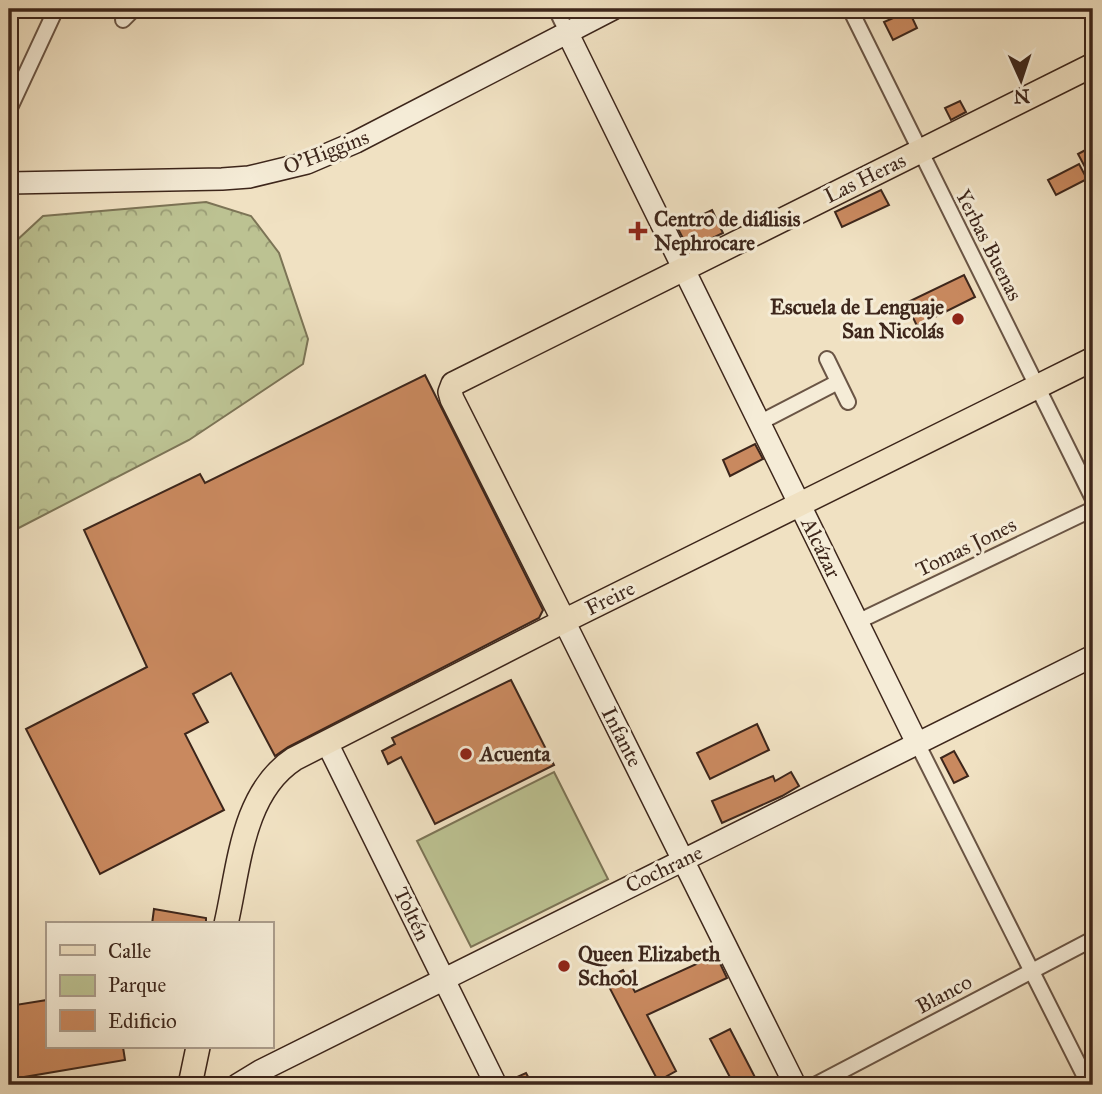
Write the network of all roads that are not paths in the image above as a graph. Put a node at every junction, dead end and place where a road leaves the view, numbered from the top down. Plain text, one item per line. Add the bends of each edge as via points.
1 (56, 9) edge
2 (134, 9) edge
3 (556, 9) edge
4 (613, 9) edge
5 (850, 9) edge
6 (123, 20) dead end
7 (567, 32) junction
8 (1093, 65) edge
9 (9, 110) edge
10 (920, 151) junction
11 (9, 183) edge
12 (683, 268) junction
13 (827, 359) dead end
14 (1093, 359) edge
15 (838, 382) junction
16 (1037, 387) junction
17 (451, 388) joint
18 (848, 402) dead end
19 (759, 423) junction
20 (1093, 499) edge
21 (800, 505) junction
22 (1093, 509) edge
23 (564, 621) junction
24 (857, 622) junction
25 (1093, 656) edge
26 (327, 743) junction
27 (917, 743) junction
28 (684, 859) junction
29 (226, 922) edge
30 (1093, 939) edge
31 (1031, 972) junction
32 (443, 978) junction
33 (198, 1048) edge
34 (190, 1085) edge
35 (237, 1085) edge
36 (496, 1085) edge
37 (795, 1085) edge
38 (815, 1085) edge
39 (1089, 1085) edge

1 - 9 street
2 - 6 street
3 - 7 street, Alcázar
4 - 7 street, O'Higgins
5 - 10 street, Yerbas Buenas
7 - 11 street, O'Higgins via 367,137 284,169 222,179
7 - 12 street, Alcázar
8 - 10 main road, Las Heras
10 - 12 main road, Las Heras
10 - 16 street, Yerbas Buenas
12 - 17 main road, Las Heras via 459,379
12 - 19 street, Alcázar
13 - 15 street
14 - 16 main road, Freire
15 - 18 street
15 - 19 street
16 - 20 street, Yerbas Buenas
16 - 21 main road, Freire
17 - 23 main road, Infante via 452,399
19 - 21 street, Alcázar
21 - 23 main road, Freire
21 - 24 street, Alcázar
22 - 24 street, Tomas Jones
23 - 26 main road, Freire
23 - 28 street, Infante
24 - 27 street, Alcázar
25 - 27 street, Cochrane
26 - 29 main road, Freire via 285,765 261,792
26 - 32 street, Toltén
27 - 28 street, Cochrane
27 - 31 street, Alcázar
28 - 32 street, Cochrane
28 - 37 street, Infante
30 - 31 street, Blanco
31 - 38 street, Blanco
31 - 39 street, Alcázar
32 - 35 street, Cochrane
32 - 36 street, Toltén
33 - 34 main road

